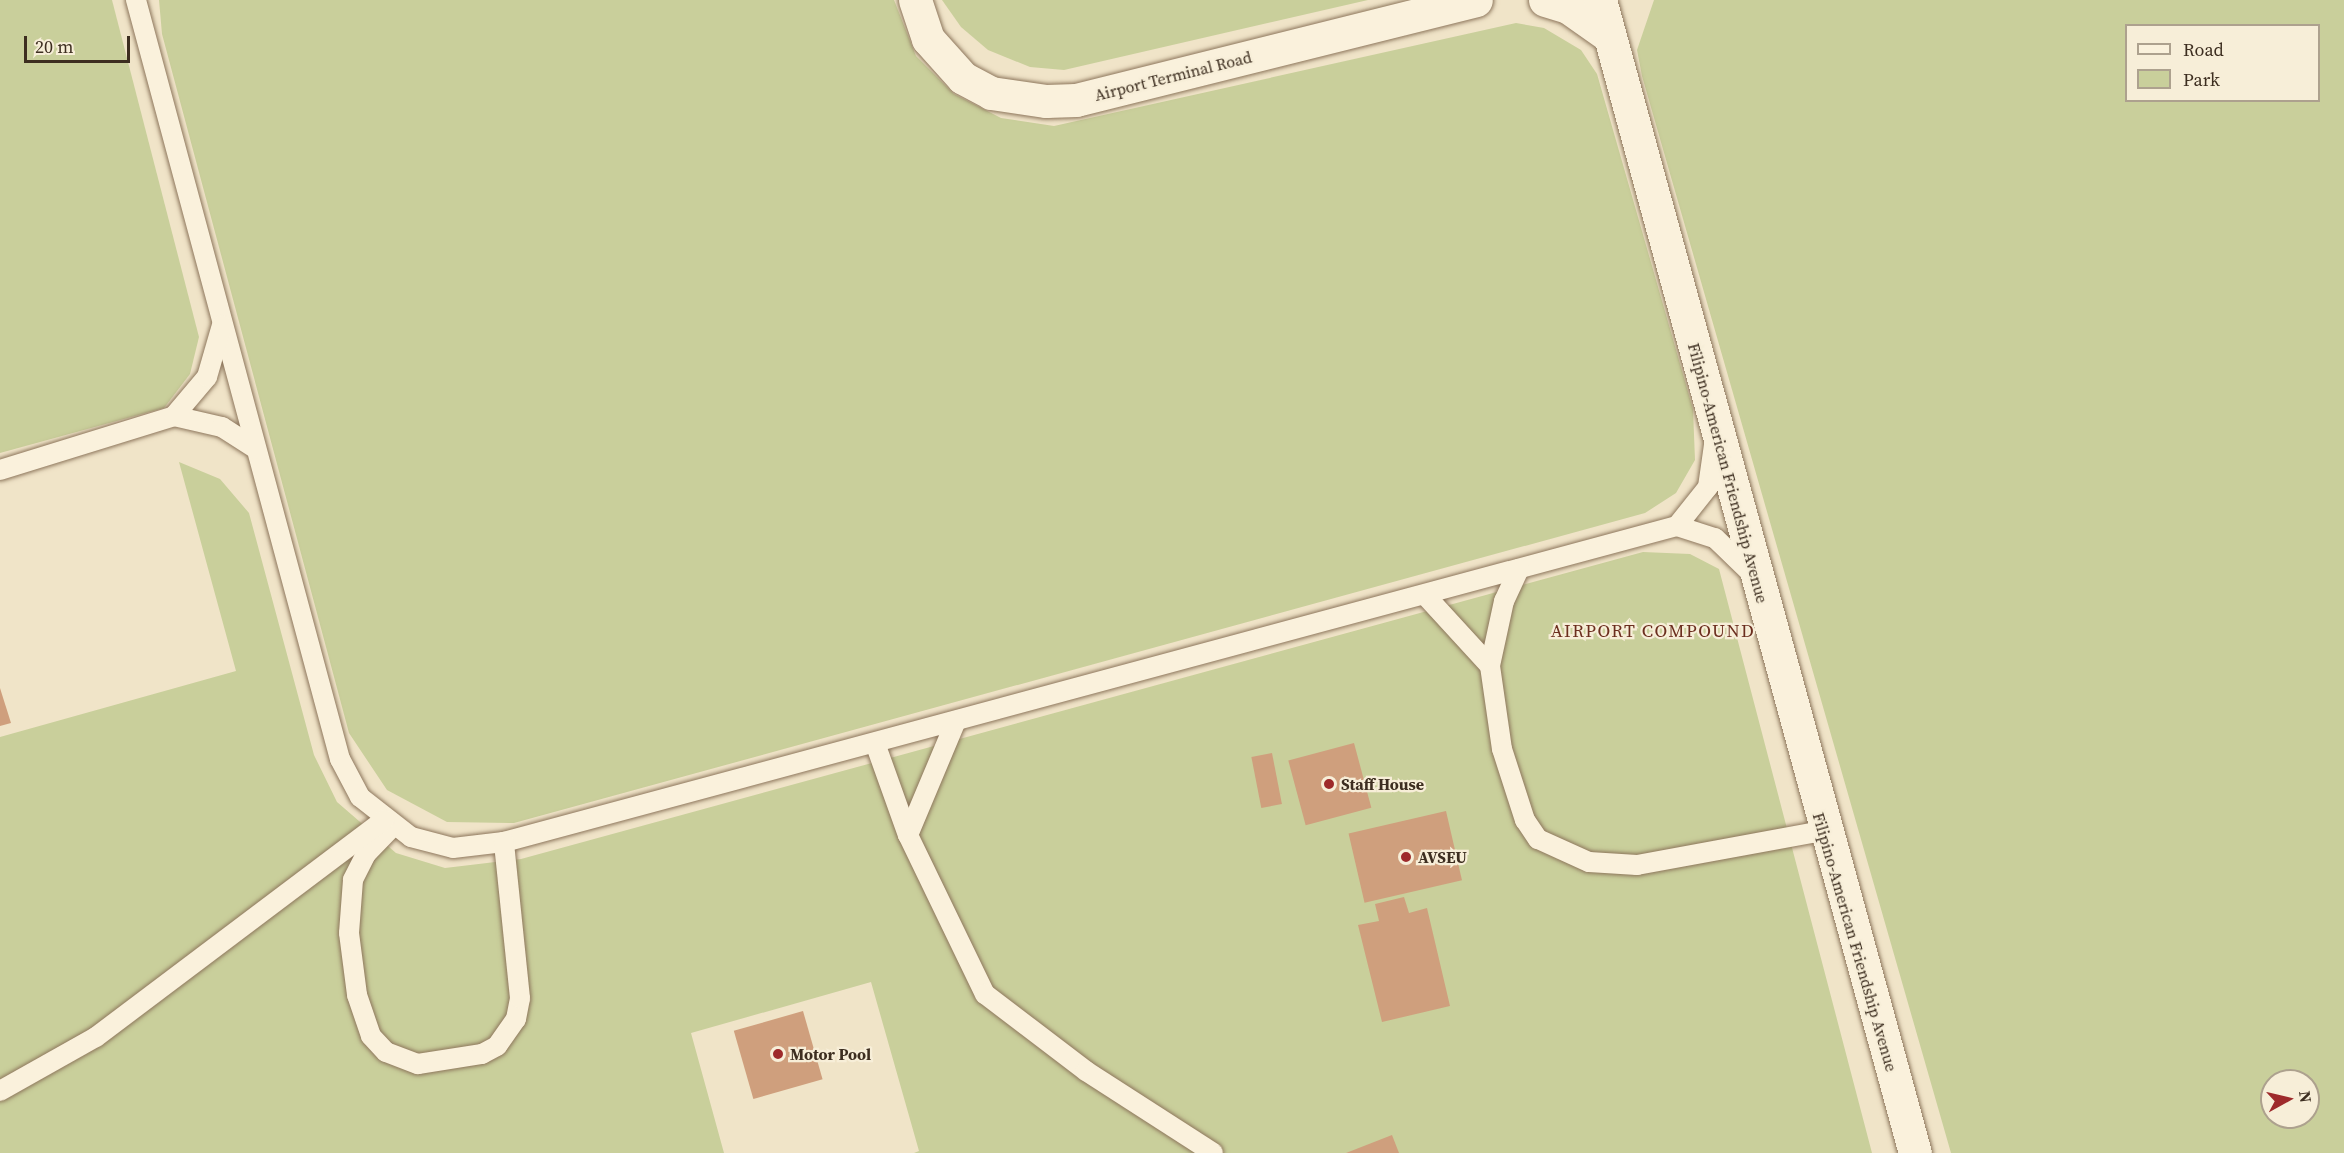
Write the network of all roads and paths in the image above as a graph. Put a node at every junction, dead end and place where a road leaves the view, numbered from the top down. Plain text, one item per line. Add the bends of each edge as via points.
1 (136, 0) edge
2 (915, 0) edge
3 (1476, 0) edge
4 (1545, 0) edge
5 (1600, 0) edge
6 (1609, 36) junction
7 (222, 322) junction
8 (1709, 402) junction
9 (174, 416) junction
10 (256, 449) junction
11 (0, 470) edge
12 (1677, 526) junction
13 (1519, 569) junction
14 (1425, 595) junction
15 (1767, 616) junction
16 (1490, 666) junction
17 (956, 721) junction
18 (875, 743) junction
19 (388, 823) junction
20 (1823, 831) junction
21 (908, 835) junction
22 (504, 842) junction
23 (0, 1091) edge
24 (1213, 1153) edge
25 (1915, 1153) edge

1 - 7 lane
2 - 3 street, Airport Terminal Road via 928,39 963,78 992,93 1046,101 1076,100
4 - 6 street via 1568,7
5 - 6 street, Filipino-American Friendship Avenue
6 - 8 street, Filipino-American Friendship Avenue
7 - 9 lane via 207,377
7 - 10 lane
8 - 12 lane via 1714,447 1710,478 1699,502
8 - 15 street, Filipino-American Friendship Avenue
9 - 10 lane via 222,427
9 - 11 lane
10 - 19 lane via 340,759 360,797
12 - 13 lane
12 - 15 lane via 1716,538 1734,552 1748,569
13 - 14 lane
13 - 16 lane via 1504,601
14 - 16 lane
14 - 17 lane
15 - 20 street, Filipino-American Friendship Avenue
16 - 20 lane via 1495,722 1525,820 1538,839 1568,855 1589,862 1665,863
17 - 18 lane
17 - 21 lane
18 - 21 lane
18 - 22 lane
19 - 22 lane via 453,848
19 - 22 lane via 353,880 349,933 357,995 372,1036 386,1052 418,1065 482,1054 497,1046 516,1019 520,998
19 - 23 lane via 96,1037
20 - 25 street, Filipino-American Friendship Avenue
21 - 24 lane via 985,994 1086,1071

